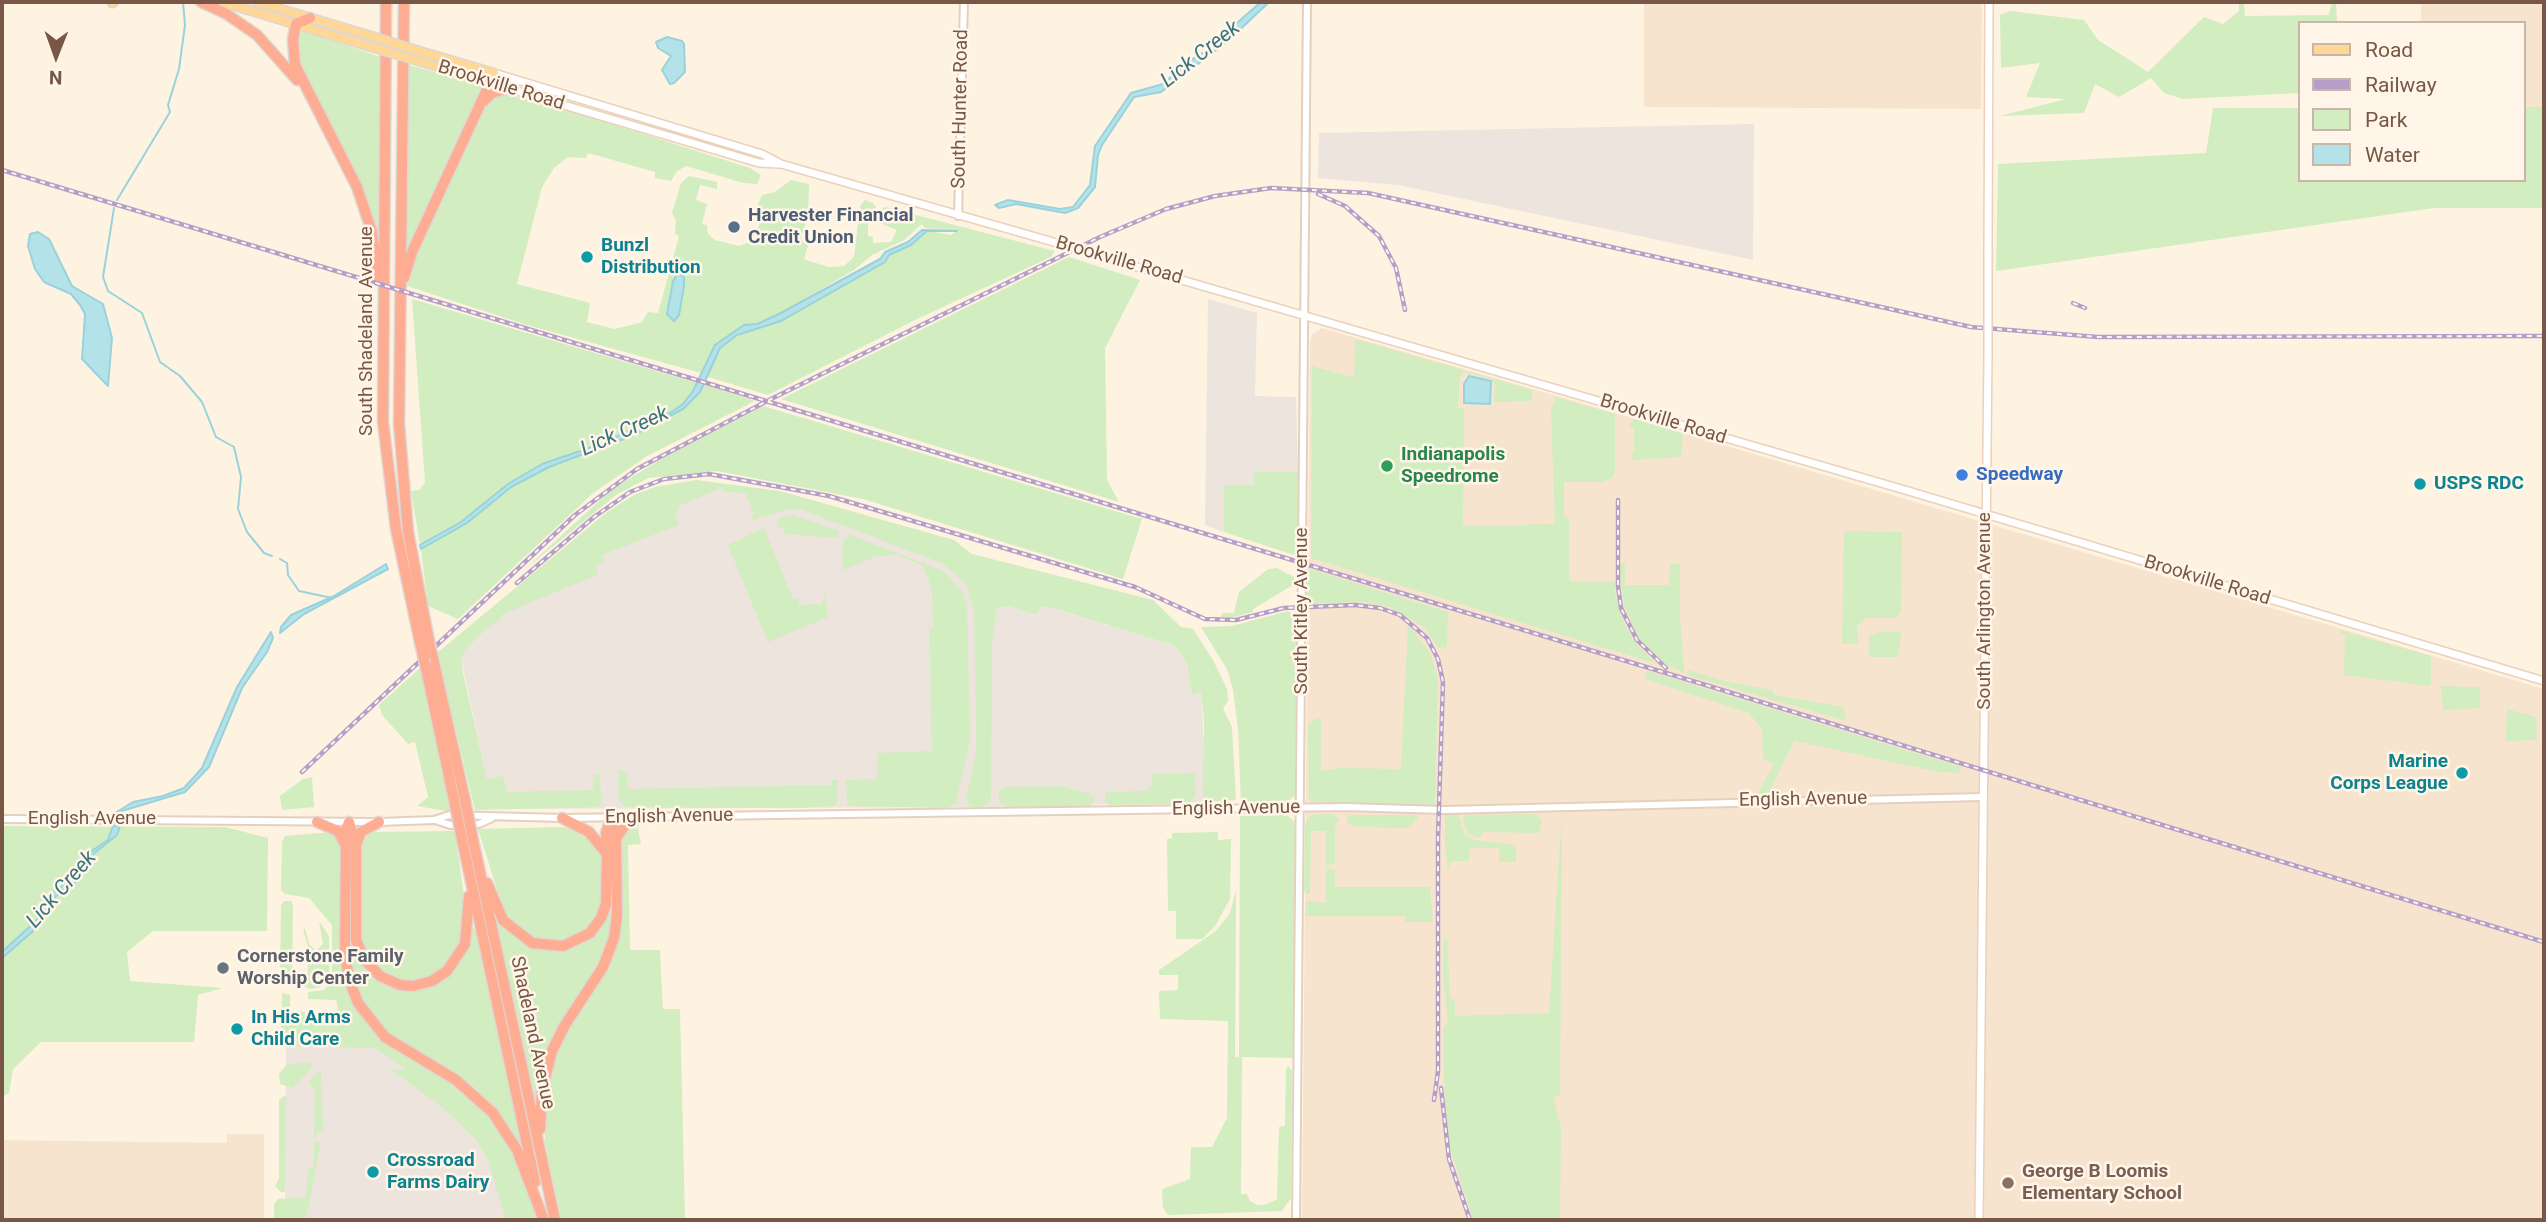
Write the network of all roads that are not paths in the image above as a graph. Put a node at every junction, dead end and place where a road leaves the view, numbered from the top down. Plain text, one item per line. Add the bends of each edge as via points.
1 (201, 2) edge
2 (222, 2) edge
3 (257, 2) edge
4 (386, 2) edge
5 (404, 2) edge
6 (964, 2) edge
7 (1307, 2) edge
8 (1989, 2) edge
9 (310, 18) junction
10 (296, 24) junction
11 (492, 78) junction
12 (508, 88) junction
13 (312, 102) junction
14 (481, 104) junction
15 (781, 164) junction
16 (958, 216) junction
17 (1304, 314) junction
18 (400, 321) junction
19 (382, 327) junction
20 (1986, 514) junction
21 (425, 644) junction
22 (2544, 681) edge
23 (1981, 797) junction
24 (459, 800) junction
25 (1301, 808) junction
26 (2, 818) edge
27 (562, 818) junction
28 (611, 818) junction
29 (640, 818) junction
30 (317, 822) junction
31 (349, 822) junction
32 (379, 822) junction
33 (468, 839) junction
34 (616, 839) junction
35 (351, 846) junction
36 (475, 853) junction
37 (607, 854) junction
38 (467, 862) junction
39 (538, 1143) junction
40 (543, 1219) edge
41 (555, 1220) edge
42 (1296, 1220) edge
43 (1979, 1220) edge

1 - 13 highway via 263,41
2 - 10 main road, Brookville Road
3 - 9 main road, Brookville Road
4 - 19 highway, South Shadeland Avenue
5 - 18 highway, South Shadeland Avenue
6 - 16 street, South Hunter Road
7 - 17 street, South Kitley Avenue
8 - 20 main road, South Arlington Avenue, bridge
9 - 10 highway
9 - 11 main road, Brookville Road, bridge
10 - 11 main road, Brookville Road, bridge
10 - 13 highway via 294,59
11 - 12 main road, Brookville Road
11 - 14 highway
11 - 15 main road, Brookville Road via 762,153
12 - 14 highway via 492,93
12 - 15 main road, Brookville Road via 760,163
13 - 19 highway via 369,218
14 - 18 highway via 409,259
15 - 16 main road, Brookville Road
16 - 17 main road, Brookville Road, bridge
17 - 20 main road, Brookville Road
17 - 25 street, South Kitley Avenue
18 - 21 highway, South Shadeland Avenue via 404,497
19 - 21 highway, South Shadeland Avenue via 388,477 398,542
20 - 22 main road, Brookville Road
20 - 23 main road, South Arlington Avenue
21 - 24 highway, South Shadeland Avenue, bridge via 425,663
21 - 24 highway, South Shadeland Avenue, bridge via 432,654
23 - 25 street, English Avenue via 1475,809
23 - 43 main road, South Arlington Avenue
24 - 33 highway, South Shadeland Avenue, bridge
25 - 29 street, English Avenue
25 - 42 street, South Kitley Avenue
26 - 30 street, English Avenue
27 - 28 street, English Avenue
27 - 32 street, English Avenue via 492,818 479,824 450,825 433,820
27 - 37 highway via 589,832
28 - 29 street, English Avenue
28 - 34 highway
28 - 37 highway
29 - 34 highway via 626,824
30 - 31 street, English Avenue
30 - 35 highway via 338,831
31 - 32 street, English Avenue
31 - 35 highway
32 - 35 highway via 361,832
33 - 36 highway, South Shadeland Avenue
33 - 38 highway, South Shadeland Avenue
34 - 39 highway via 614,938 603,967 552,1051 542,1090
35 - 38 highway via 358,945 372,970 404,985 436,979 460,954 469,912
35 - 40 highway via 346,959 358,1003 386,1037 456,1080 493,1113 517,1150
36 - 37 highway via 506,923 527,941 554,947 584,938 601,918 607,899
36 - 39 highway, Shadeland Avenue
38 - 40 highway, Shadeland Avenue
39 - 41 highway, Shadeland Avenue

